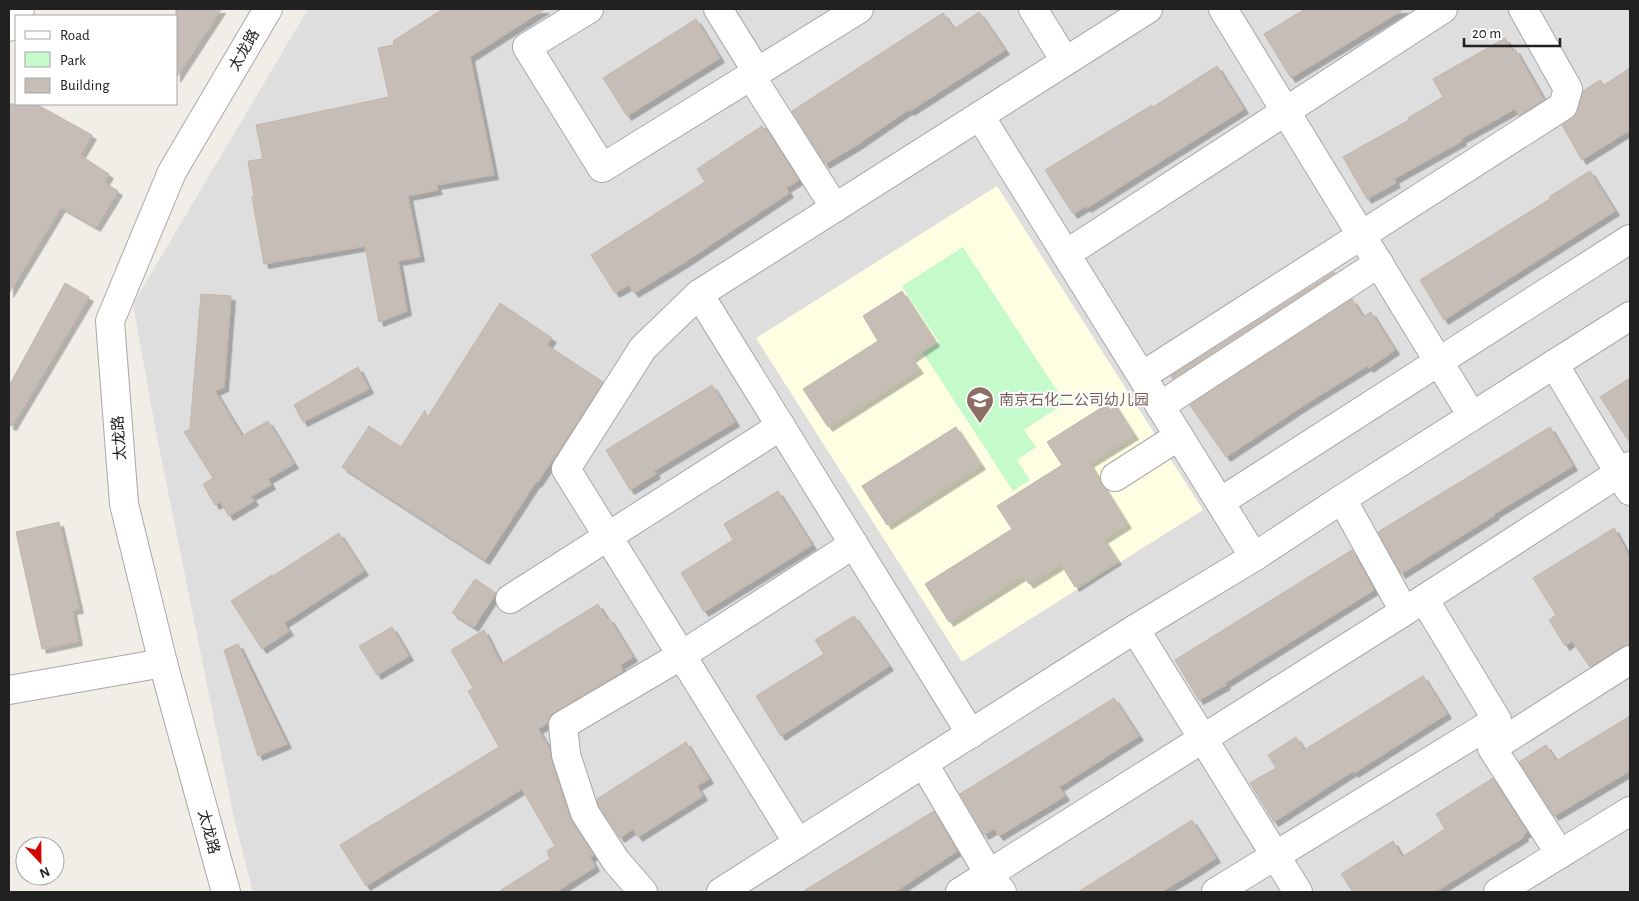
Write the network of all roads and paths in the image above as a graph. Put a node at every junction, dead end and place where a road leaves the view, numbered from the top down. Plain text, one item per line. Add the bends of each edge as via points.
1 (268, 9) edge
2 (590, 9) edge
3 (718, 9) edge
4 (859, 9) edge
5 (1033, 9) edge
6 (1148, 9) edge
7 (1223, 9) edge
8 (1443, 9) edge
9 (1523, 9) edge
10 (1065, 61) junction
11 (754, 74) junction
12 (1286, 111) junction
13 (980, 116) junction
14 (835, 208) junction
15 (1362, 235) junction
16 (1630, 239) edge
17 (1066, 254) junction
18 (1379, 263) junction
19 (699, 294) junction
20 (1630, 316) edge
21 (1439, 362) junction
22 (1554, 364) junction
23 (1142, 376) junction
24 (1160, 406) junction
25 (1472, 416) junction
26 (781, 426) junction
27 (1179, 436) junction
28 (1627, 476) edge
29 (1115, 477) dead end
30 (1342, 499) junction
31 (1220, 502) junction
32 (608, 537) junction
33 (854, 544) junction
34 (1254, 556) junction
35 (510, 600) dead end
36 (1414, 605) junction
37 (1136, 629) junction
38 (682, 655) junction
39 (1630, 660) edge
40 (162, 663) junction
41 (9, 690) edge
42 (972, 734) junction
43 (1202, 738) junction
44 (924, 764) junction
45 (1630, 811) edge
46 (798, 843) junction
47 (1560, 854) junction
48 (1274, 855) junction
49 (996, 883) edge
50 (226, 892) edge
51 (642, 892) edge
52 (721, 892) edge
53 (960, 892) edge
54 (1216, 892) edge
55 (1298, 892) edge
56 (1498, 892) edge

1 - 40 street, 太龙路 via 172,172 110,322 124,504
2 - 11 street via 527,48 602,168
3 - 11 street
4 - 11 street
5 - 10 street
6 - 10 street
7 - 12 street
8 - 12 street
9 - 15 street via 1568,89 1563,106
10 - 13 street
11 - 14 street
12 - 15 street
12 - 17 street
13 - 14 street
13 - 17 street
14 - 19 street
15 - 18 street
15 - 23 street
16 - 21 street
17 - 23 street
18 - 21 street
18 - 24 street
19 - 26 street
19 - 32 street via 643,348 566,469
20 - 22 street
21 - 25 street
21 - 31 street
22 - 25 street
22 - 28 street
23 - 24 street
24 - 27 street
25 - 30 street
26 - 32 street
26 - 33 street
27 - 29 street
27 - 31 street
28 - 36 street
30 - 34 street
30 - 36 street
31 - 34 street
32 - 35 street
32 - 38 street
33 - 38 street
33 - 42 street
34 - 37 street
36 - 43 street
36 - 48 street via 1497,720
37 - 42 street
37 - 43 street
38 - 46 street
38 - 51 street via 563,725 566,755 585,813 616,861
39 - 47 street via 1492,748
40 - 41 street
40 - 50 street, 太龙路
42 - 44 street
43 - 48 street
43 - 49 street
44 - 46 street
44 - 49 street
45 - 47 street
46 - 52 street
47 - 56 street
48 - 54 street
48 - 55 street
49 - 53 street

